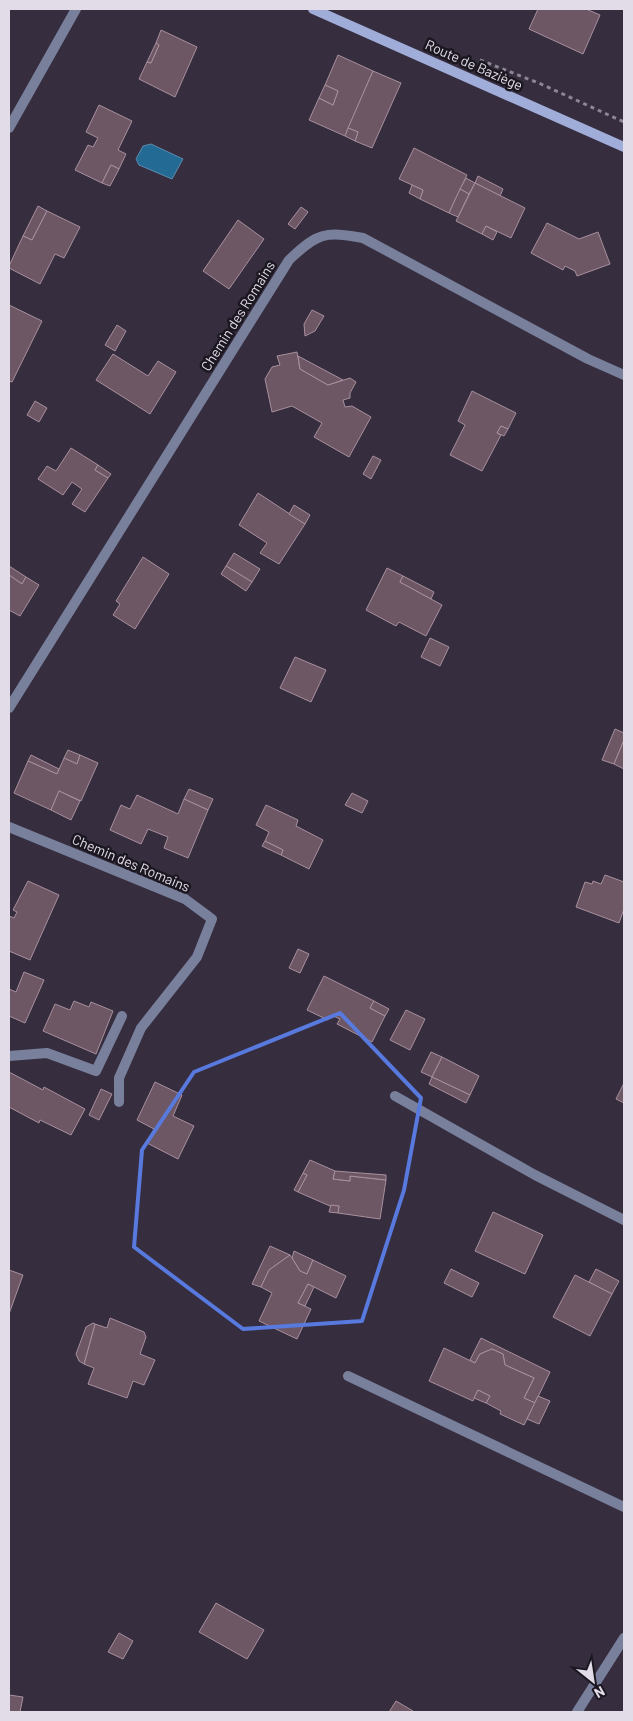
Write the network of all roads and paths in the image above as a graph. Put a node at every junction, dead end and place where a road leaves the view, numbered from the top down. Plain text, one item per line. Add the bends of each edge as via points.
1 (76, 9) edge
2 (313, 9) edge
3 (9, 128) edge
4 (624, 147) edge
5 (624, 375) edge
6 (9, 708) edge
7 (9, 827) edge
8 (122, 1016) dead end
9 (9, 1056) edge
10 (395, 1096) dead end
11 (119, 1102) dead end
12 (624, 1220) edge
13 (348, 1376) dead end
14 (624, 1507) edge
15 (624, 1638) edge
16 (578, 1712) edge

1 - 3 street
2 - 4 main road, Route de Baziège
5 - 6 street, Chemin des Romains via 588,359 363,238 334,233 310,240 289,260
7 - 11 street, Chemin des Romains via 185,899 212,919 197,957 141,1028 119,1078
8 - 9 street via 96,1071 47,1053
10 - 12 street via 535,1175
13 - 14 street
15 - 16 street

